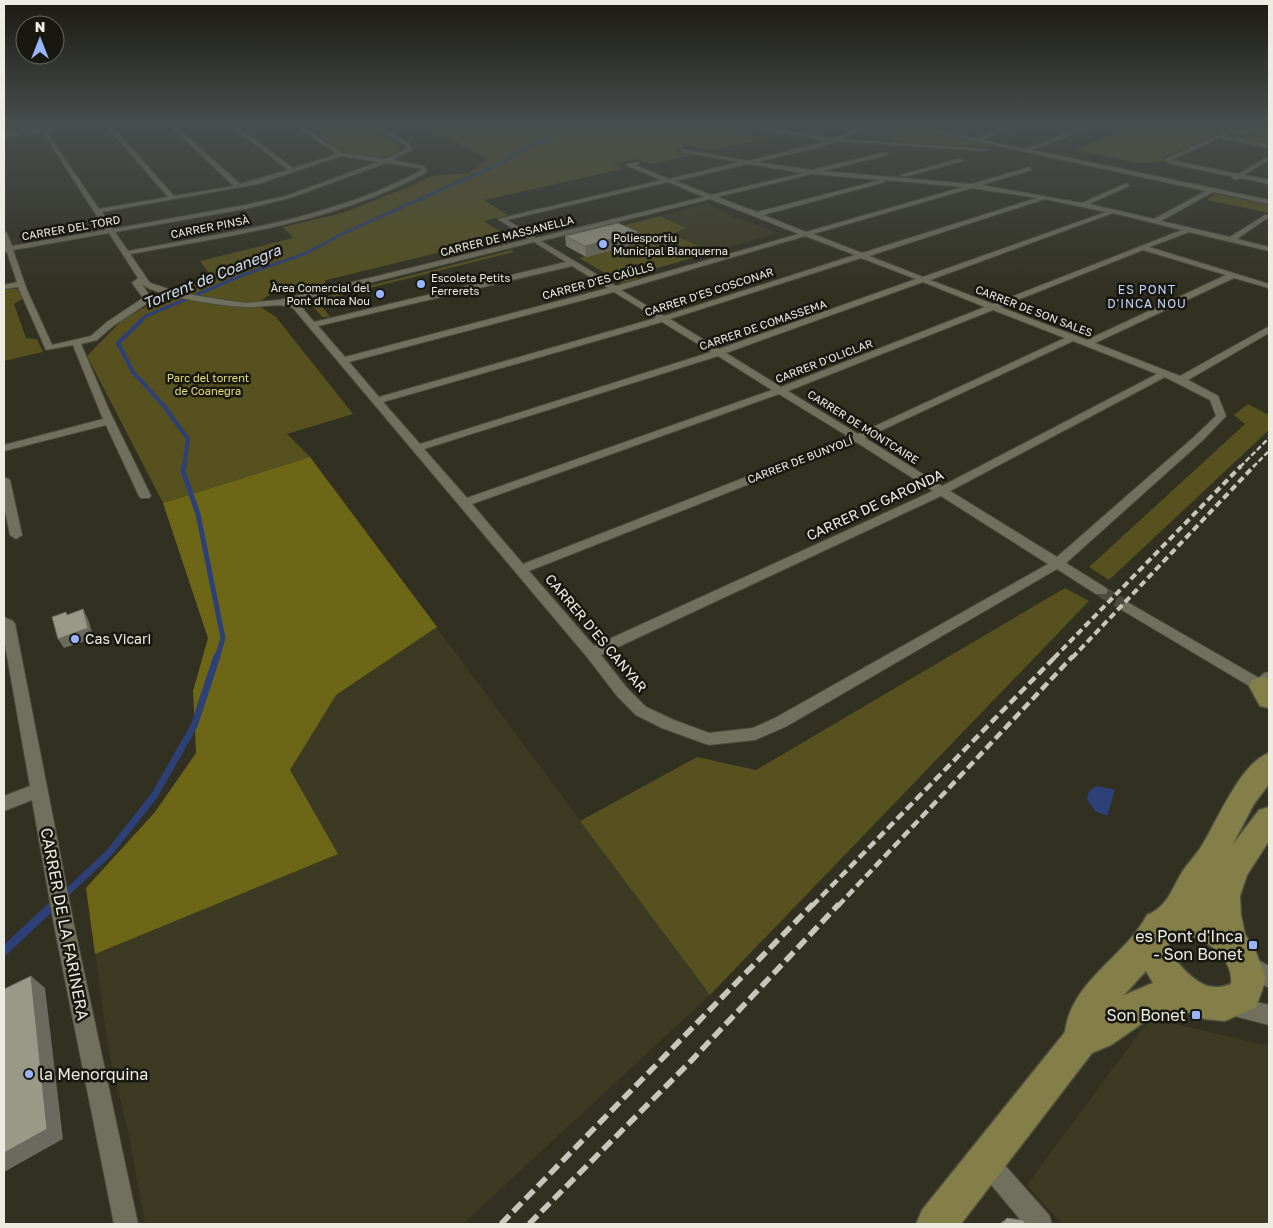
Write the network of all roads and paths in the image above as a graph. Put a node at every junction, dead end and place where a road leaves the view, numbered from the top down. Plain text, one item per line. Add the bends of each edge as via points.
1 (77, 180) edge
2 (156, 180) edge
3 (232, 180) edge
4 (257, 180) edge
5 (333, 180) edge
6 (406, 180) edge
7 (671, 180) edge
8 (778, 180) edge
9 (885, 180) edge
10 (916, 180) edge
11 (990, 180) edge
12 (1165, 180) edge
13 (1230, 180) edge
14 (668, 181) junction
15 (1127, 185) dead end
16 (238, 186) junction
17 (972, 186) junction
18 (1211, 190) junction
19 (709, 197) junction
20 (172, 198) junction
21 (1045, 198) junction
22 (1269, 202) edge
23 (1082, 205) junction
24 (98, 211) junction
25 (1112, 212) junction
26 (755, 215) junction
27 (1267, 216) dead end
28 (1154, 222) junction
29 (1187, 230) junction
30 (110, 231) junction
31 (4, 233) edge
32 (804, 234) junction
33 (536, 240) junction
34 (1231, 240) junction
35 (1144, 248) junction
36 (7, 249) edge
37 (1269, 249) edge
38 (126, 253) junction
39 (861, 256) junction
40 (573, 264) junction
41 (1233, 275) junction
42 (142, 278) junction
43 (924, 280) junction
44 (21, 284) junction
45 (1269, 285) edge
46 (4, 288) edge
47 (615, 289) junction
48 (277, 303) junction
49 (993, 307) junction
50 (663, 319) junction
51 (313, 325) junction
52 (1269, 330) edge
53 (1072, 338) junction
54 (76, 342) junction
55 (1087, 344) junction
56 (718, 353) junction
57 (344, 360) junction
58 (1164, 374) junction
59 (1181, 380) junction
60 (779, 391) junction
61 (378, 400) junction
62 (108, 421) junction
63 (857, 438) junction
64 (4, 448) edge
65 (418, 448) junction
66 (4, 480) edge
67 (941, 492) junction
68 (145, 496) dead end
69 (465, 504) junction
70 (16, 535) dead end
71 (1057, 564) junction
72 (521, 570) junction
73 (1101, 591) tunnel mouth
74 (1127, 607) tunnel mouth
75 (6, 623) edge
76 (592, 653) junction
77 (1267, 688) edge
78 (1269, 764) edge
79 (40, 789) junction
80 (4, 804) edge
81 (1269, 820) edge
82 (1230, 877) junction
83 (1169, 925) junction
84 (1250, 963) edge
85 (1207, 1000) junction
86 (1269, 1015) edge
87 (1080, 1040) junction
88 (986, 1160) junction
89 (126, 1224) edge
90 (936, 1224) edge
91 (1040, 1224) edge

1 - 24 street
2 - 20 street
3 - 16 street
4 - 16 street
5 - 30 street, CARRER DEL TORD via 288,197 245,207
6 - 38 street, CARRER PINSÀ via 315,215
7 - 14 street
8 - 19 street, CARRER DE MASSANELLA
9 - 26 street
10 - 17 street
11 - 17 street, CARRER D'ES CAÜLLS
12 - 18 street
13 - 18 street
14 - 19 street, CARRER DE SON SALES
14 - 33 street, CARRER DE MONTCAIRE via 501,219
15 - 23 street
16 - 20 street
17 - 21 street
17 - 32 street, CARRER D'ES CAÜLLS
18 - 22 street
18 - 28 street
19 - 26 street, CARRER DE SON SALES
19 - 33 street, CARRER DE MASSANELLA
20 - 24 street
21 - 23 street
21 - 39 street, CARRER D'ES COSCONAR
23 - 25 street
24 - 30 street
25 - 28 street
25 - 43 street, CARRER DE COMASSEMA
26 - 32 street, CARRER DE SON SALES
27 - 34 street
28 - 29 street
29 - 34 street
29 - 35 street, CARRER D'OLICLAR
30 - 36 street, CARRER DEL TORD
30 - 38 street
31 - 36 street
32 - 39 street, CARRER DE SON SALES
32 - 47 street, CARRER D'ES CAÜLLS
33 - 40 street, CARRER DE MONTCAIRE
33 - 48 street, CARRER DE MASSANELLA
34 - 37 street
35 - 41 street
35 - 49 street, CARRER D'OLICLAR
36 - 44 street
38 - 42 street
39 - 43 street, CARRER DE SON SALES
39 - 50 street, CARRER D'ES COSCONAR
40 - 47 street, CARRER DE MONTCAIRE
40 - 51 street
41 - 45 street
41 - 55 street
42 - 48 street via 152,287 203,299 237,304
42 - 54 street via 136,283 148,298 94,338
43 - 49 street, CARRER DE SON SALES
43 - 56 street, CARRER DE COMASSEMA
44 - 46 street
44 - 54 street via 49,348
47 - 50 street, CARRER DE MONTCAIRE
47 - 57 street, CARRER D'ES CAÜLLS
48 - 51 street, CARRER D'ES CANYAR via 295,306
49 - 53 street, CARRER DE SON SALES
49 - 60 street, CARRER D'OLICLAR
50 - 56 street, CARRER DE MONTCAIRE
50 - 61 street, CARRER D'ES COSCONAR
51 - 57 street, CARRER D'ES CANYAR
52 - 59 street
53 - 55 street, CARRER DE SON SALES
53 - 63 street, CARRER DE BUNYOLÍ
54 - 62 street
55 - 58 street, CARRER DE SON SALES
56 - 60 street, CARRER DE MONTCAIRE
56 - 65 street, CARRER DE COMASSEMA
57 - 61 street, CARRER D'ES CANYAR
58 - 59 street, CARRER DE SON SALES
58 - 67 street, CARRER DE GARONDA
59 - 71 street, CARRER DE SON SALES via 1214,398 1220,416
60 - 63 street, CARRER DE MONTCAIRE
60 - 69 street, CARRER D'OLICLAR
61 - 65 street, CARRER D'ES CANYAR
62 - 64 street
62 - 68 street
63 - 67 street, CARRER DE MONTCAIRE
63 - 72 street, CARRER DE BUNYOLÍ
65 - 69 street, CARRER D'ES CANYAR
66 - 70 street
67 - 71 street, CARRER DE MONTCAIRE
67 - 76 street, CARRER DE GARONDA
69 - 72 street, CARRER D'ES CANYAR
71 - 73 street, CARRER DE MONTCAIRE
71 - 76 street, CARRER D'ES CANYAR via 755,734 709,739 641,711
72 - 76 street, CARRER D'ES CANYAR
74 - 77 street
75 - 79 street, CARRER DE LA FARINERA
78 - 83 main road via 1244,796
79 - 80 street
79 - 89 street, CARRER DE LA FARINERA via 65,930
81 - 82 main road
82 - 83 main road via 1210,892 1195,910
82 - 84 main road via 1225,896 1229,935
83 - 84 main road via 1208,926 1228,940
83 - 85 main road via 1154,956 1160,968 1179,988
83 - 87 main road via 1091,1005 1083,1022
84 - 85 main road via 1244,995 1231,1004
85 - 86 street
85 - 87 main road via 1172,995 1151,1000 1135,1007 1099,1033
87 - 88 main road
88 - 90 main road
88 - 91 street

